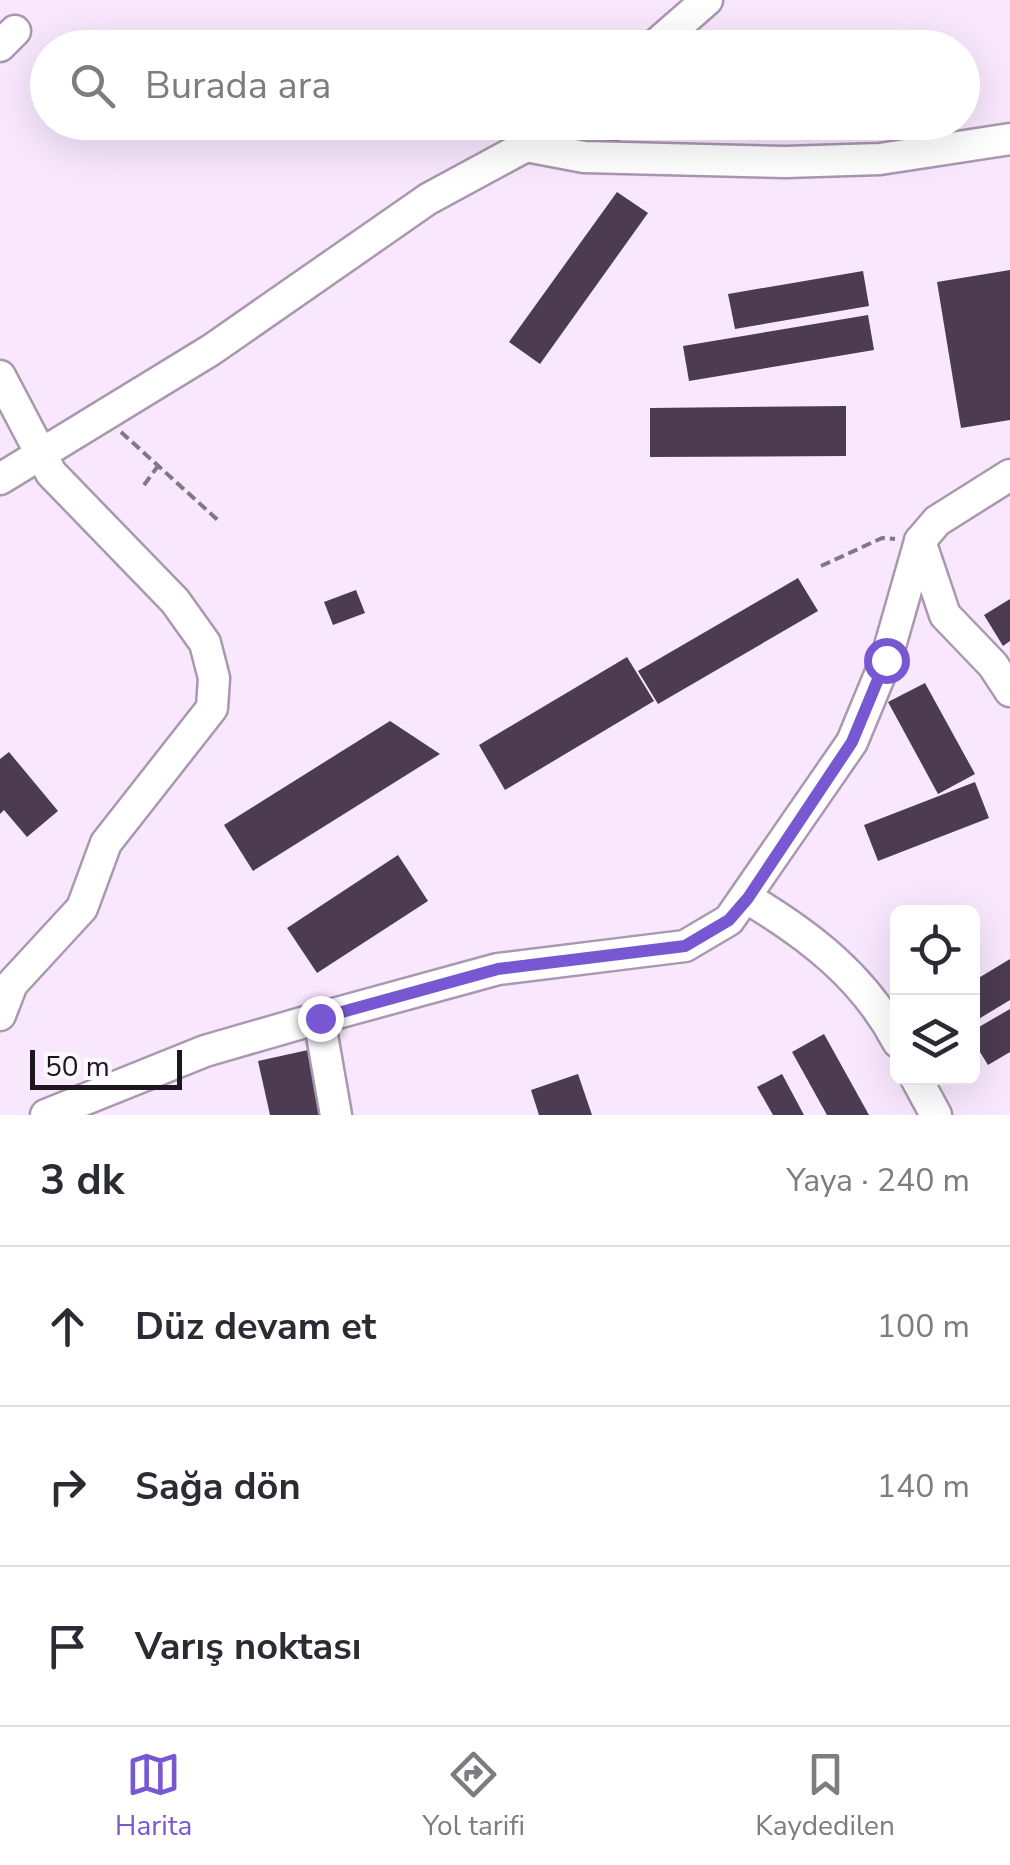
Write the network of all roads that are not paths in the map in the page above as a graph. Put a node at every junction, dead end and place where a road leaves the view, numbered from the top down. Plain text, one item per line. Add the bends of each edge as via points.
1 (707, 0) edge
2 (673, 30) edge
3 (1010, 139) edge
4 (534, 140) edge
5 (526, 146) junction
6 (0, 376) edge
7 (42, 453) junction
8 (1010, 475) edge
9 (0, 480) edge
10 (920, 541) junction
11 (1010, 692) edge
12 (748, 898) junction
13 (0, 1016) edge
14 (320, 1018) junction
15 (890, 1031) edge
16 (920, 1085) edge
17 (54, 1114) edge
18 (336, 1115) edge
19 (936, 1115) edge

1 - 2 street
3 - 5 street via 880,159 786,162 584,157
4 - 5 street
5 - 7 street via 428,199 210,350
6 - 7 street
7 - 9 street
7 - 13 street via 52,474 175,600 205,643 214,678 212,708 106,843 82,908 12,984
8 - 10 street via 937,521
10 - 11 street via 945,615
10 - 12 street via 886,660 852,742
12 - 14 street via 729,920 685,946 498,969
12 - 15 street via 798,928 848,972
14 - 17 street via 205,1051
14 - 18 street
16 - 19 street

